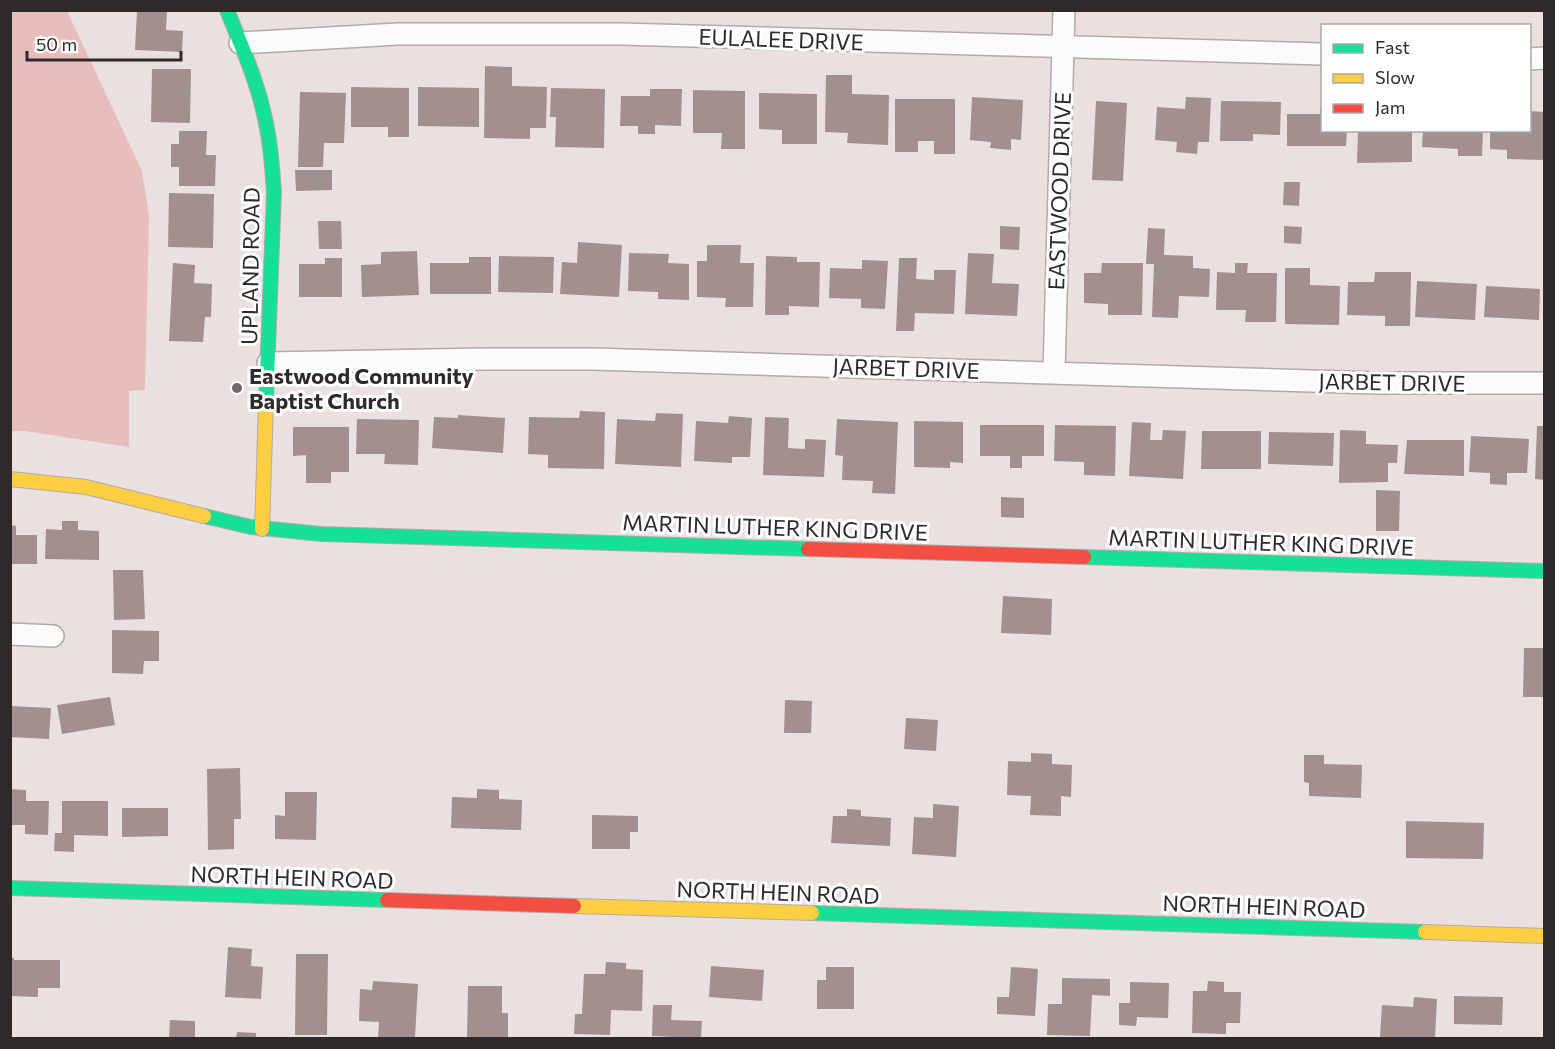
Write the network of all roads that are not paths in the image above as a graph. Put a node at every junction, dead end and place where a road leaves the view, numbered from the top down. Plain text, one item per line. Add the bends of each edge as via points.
1 (227, 10) edge
2 (1064, 10) edge
3 (240, 43) junction
4 (1063, 47) junction
5 (1321, 54) edge
6 (268, 363) junction
7 (1054, 372) junction
8 (1545, 383) edge
9 (10, 479) edge
10 (262, 529) junction
11 (1545, 571) edge
12 (10, 634) edge
13 (53, 636) dead end
14 (10, 888) edge
15 (1545, 936) edge

1 - 3 street, UPLAND ROAD
2 - 4 street, EASTWOOD DRIVE
3 - 4 street, EULALEE DRIVE via 398,34 621,34
3 - 6 street, UPLAND ROAD via 253,75 271,150 274,192
4 - 5 street, EULALEE DRIVE
4 - 7 street, EASTWOOD DRIVE
6 - 7 street, JARBET DRIVE via 593,359
6 - 10 street, UPLAND ROAD
7 - 8 street, JARBET DRIVE via 1377,383
9 - 10 street, MARTIN LUTHER KING DRIVE via 86,487
10 - 11 street, MARTIN LUTHER KING DRIVE via 321,534
12 - 13 street
14 - 15 street, NORTH HEIN ROAD

